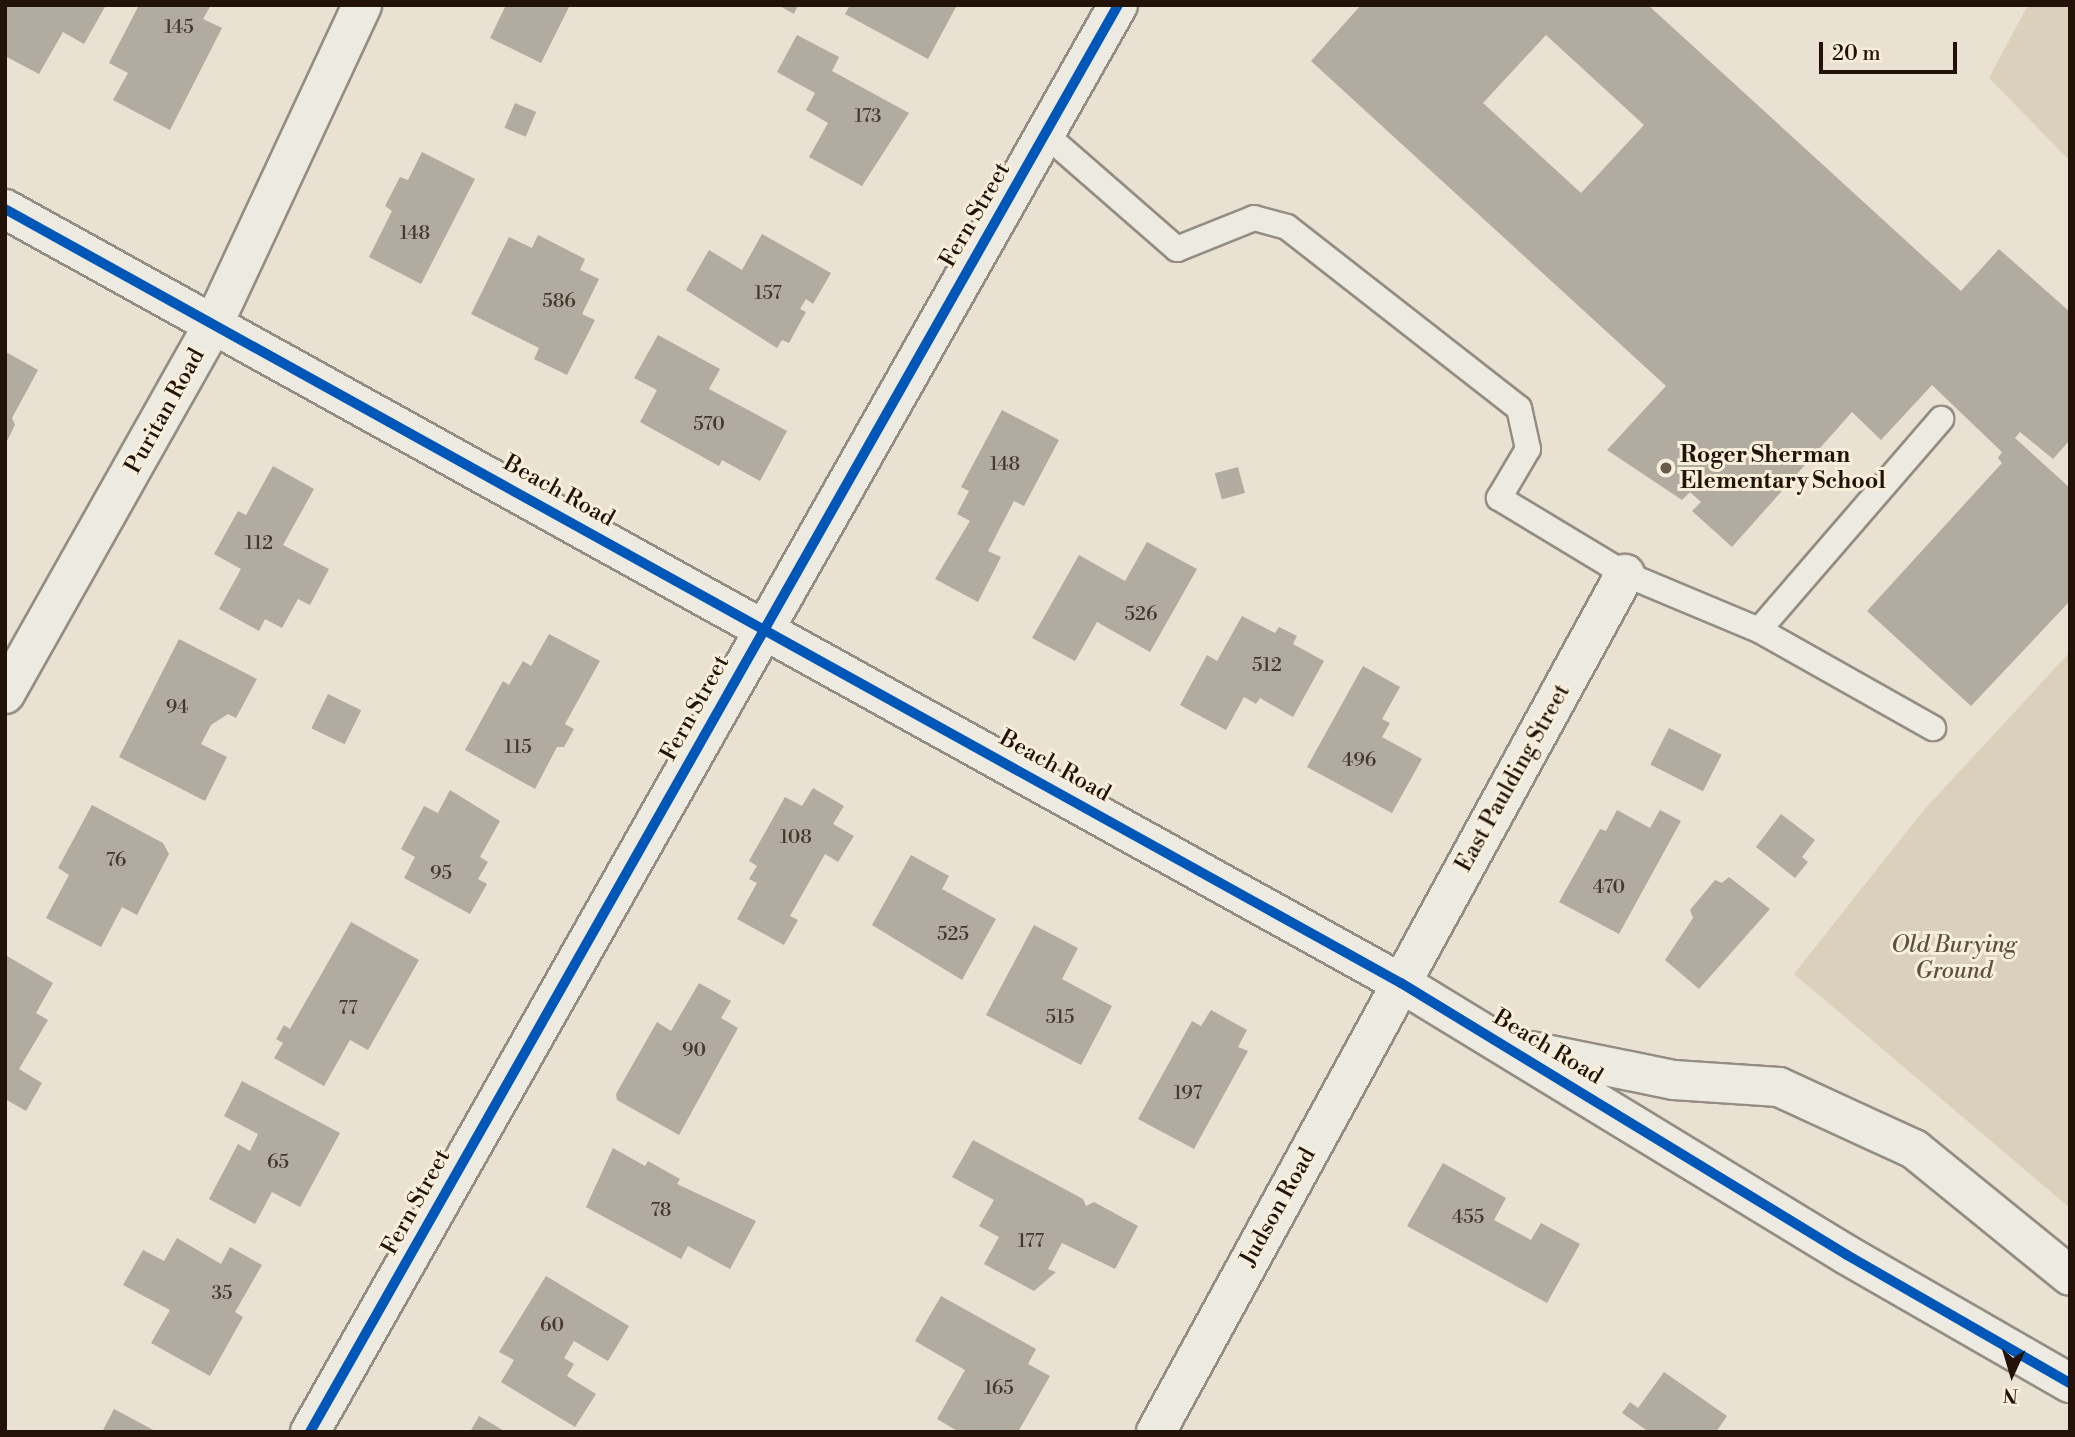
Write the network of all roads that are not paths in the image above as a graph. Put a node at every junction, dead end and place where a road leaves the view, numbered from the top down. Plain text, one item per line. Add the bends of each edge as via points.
1 (362, 5) edge
2 (1118, 5) edge
3 (1045, 134) junction
4 (5, 209) edge
5 (213, 326) junction
6 (1941, 419) dead end
7 (1625, 574) junction
8 (765, 628) junction
9 (1759, 630) junction
10 (5, 694) edge
11 (1933, 728) dead end
12 (1401, 983) junction
13 (1505, 1045) junction
14 (2070, 1276) edge
15 (2070, 1383) edge
16 (310, 1432) edge
17 (1156, 1432) edge

1 - 5 street, Puritan Road
2 - 3 street, Fern Street
3 - 7 lane via 1177,249 1254,218 1287,227 1519,408 1528,449 1499,498
3 - 8 street, Fern Street
4 - 5 street, Beach Road
5 - 8 street, Beach Road
5 - 10 street, Puritan Road
6 - 9 lane
7 - 9 lane
7 - 12 street, East Paulding Street
8 - 12 street, Beach Road
8 - 16 street, Fern Street
9 - 11 lane
12 - 13 street, Beach Road
12 - 17 street, Judson Road
13 - 14 street, Beach Road via 1674,1080 1779,1087 1914,1149
13 - 15 street, Beach Road via 1847,1255

